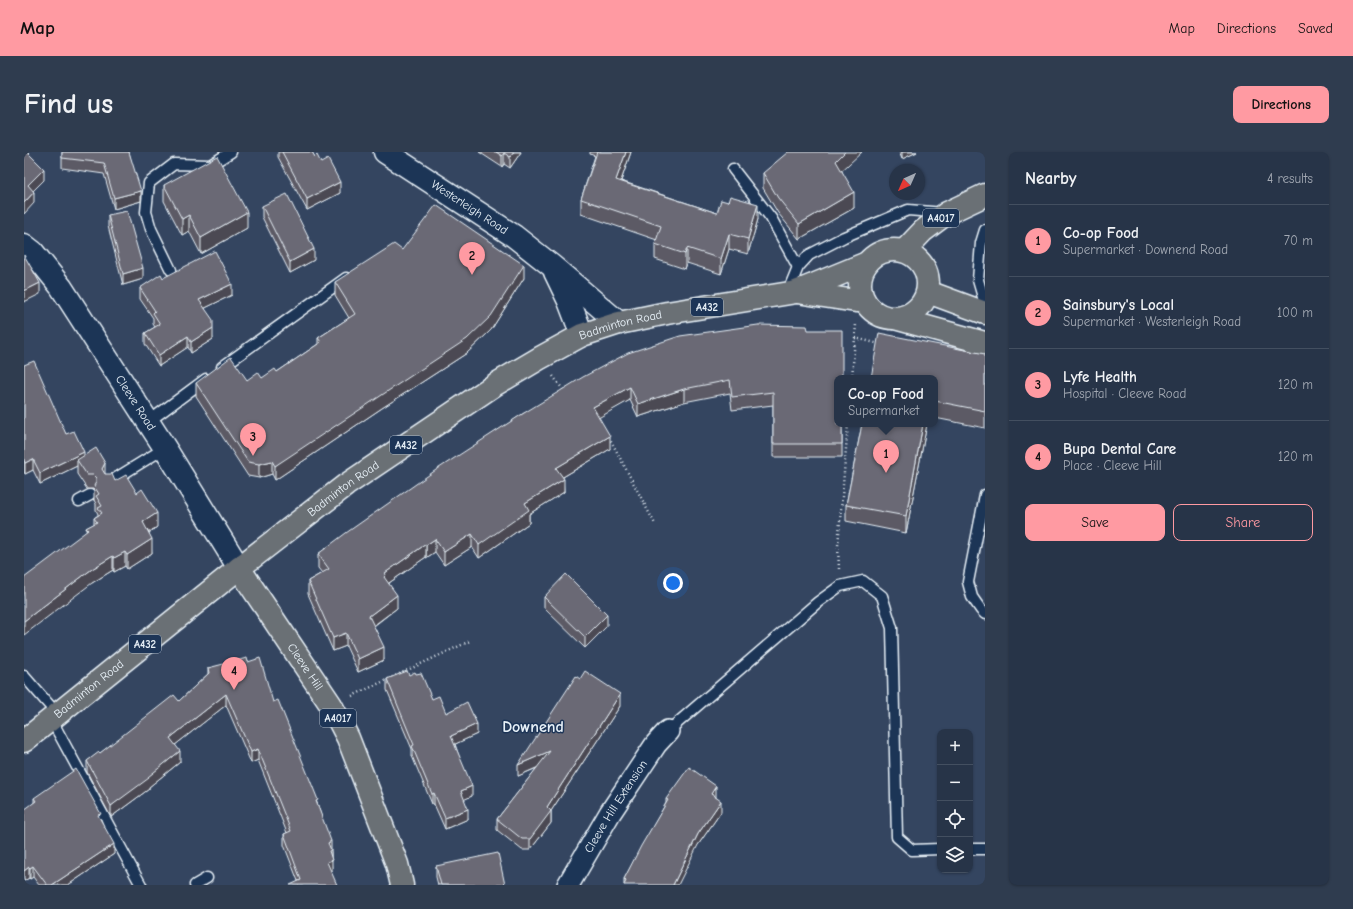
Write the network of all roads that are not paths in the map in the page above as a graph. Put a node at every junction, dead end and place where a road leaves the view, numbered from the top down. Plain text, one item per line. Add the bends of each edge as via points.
1 (231, 152) edge
2 (385, 152) edge
3 (733, 169) dead end
4 (985, 195) edge
5 (947, 213) junction
6 (985, 230) edge
7 (24, 245) edge
8 (904, 251) junction
9 (867, 263) junction
10 (552, 266) junction
11 (798, 267) junction
12 (171, 270) dead end
13 (349, 276) edge
14 (928, 292) junction
15 (791, 293) junction
16 (860, 301) junction
17 (985, 304) edge
18 (985, 313) edge
19 (898, 319) junction
20 (619, 323) junction
21 (582, 335) junction
22 (985, 343) edge
23 (148, 422) junction
24 (165, 448) junction
25 (108, 483) edge
26 (90, 494) dead end
27 (985, 495) edge
28 (79, 501) dead end
29 (239, 568) junction
30 (985, 614) edge
31 (24, 676) edge
32 (54, 717) junction
33 (668, 731) joint
34 (24, 741) edge
35 (937, 849) edge
36 (973, 849) edge
37 (985, 849) edge
38 (207, 878) dead end
39 (141, 885) edge
40 (195, 885) edge
41 (402, 885) edge
42 (568, 885) edge

1 - 12 lane via 210,165 174,164 149,183 146,212 151,229
2 - 10 street, Westerleigh Road via 514,236
3 - 11 lane via 771,218
4 - 5 main road, A4017
5 - 8 main road, A4017 via 923,231
5 - 11 lane via 908,210 809,255
6 - 17 lane via 981,243 978,280
7 - 23 street, Cleeve Road via 33,252 61,287
8 - 9 main road, A432 via 883,252
8 - 14 main road via 921,263 927,272
9 - 15 main road, Badminton Road / A432
9 - 16 main road via 860,282
10 - 20 street, Westerleigh Road
10 - 21 street, Westerleigh Road
11 - 15 lane
13 - 23 lane
14 - 18 main road
14 - 19 main road via 917,310
15 - 16 main road, Badminton Road / A432
15 - 20 main road, Badminton Road / A432
16 - 19 main road via 878,315
19 - 22 main road
20 - 21 main road, Badminton Road / A432
21 - 29 main road, Badminton Road / A432 via 496,384 346,485
23 - 24 street, Cleeve Road
24 - 25 lane
24 - 29 street, Cleeve Road
26 - 28 lane
27 - 30 lane via 968,582 972,597
29 - 32 main road, Badminton Road / A432
29 - 41 main road, Cleeve Hill / A4017 via 331,705 348,738 397,864
31 - 32 lane
32 - 34 main road, Badminton Road / A432
32 - 39 lane
33 - 35 lane via 818,602 840,586 863,581 882,596 892,628 897,837 912,850
33 - 42 street, Cleeve Hill Extension via 656,744 615,807
36 - 37 lane
38 - 40 lane

